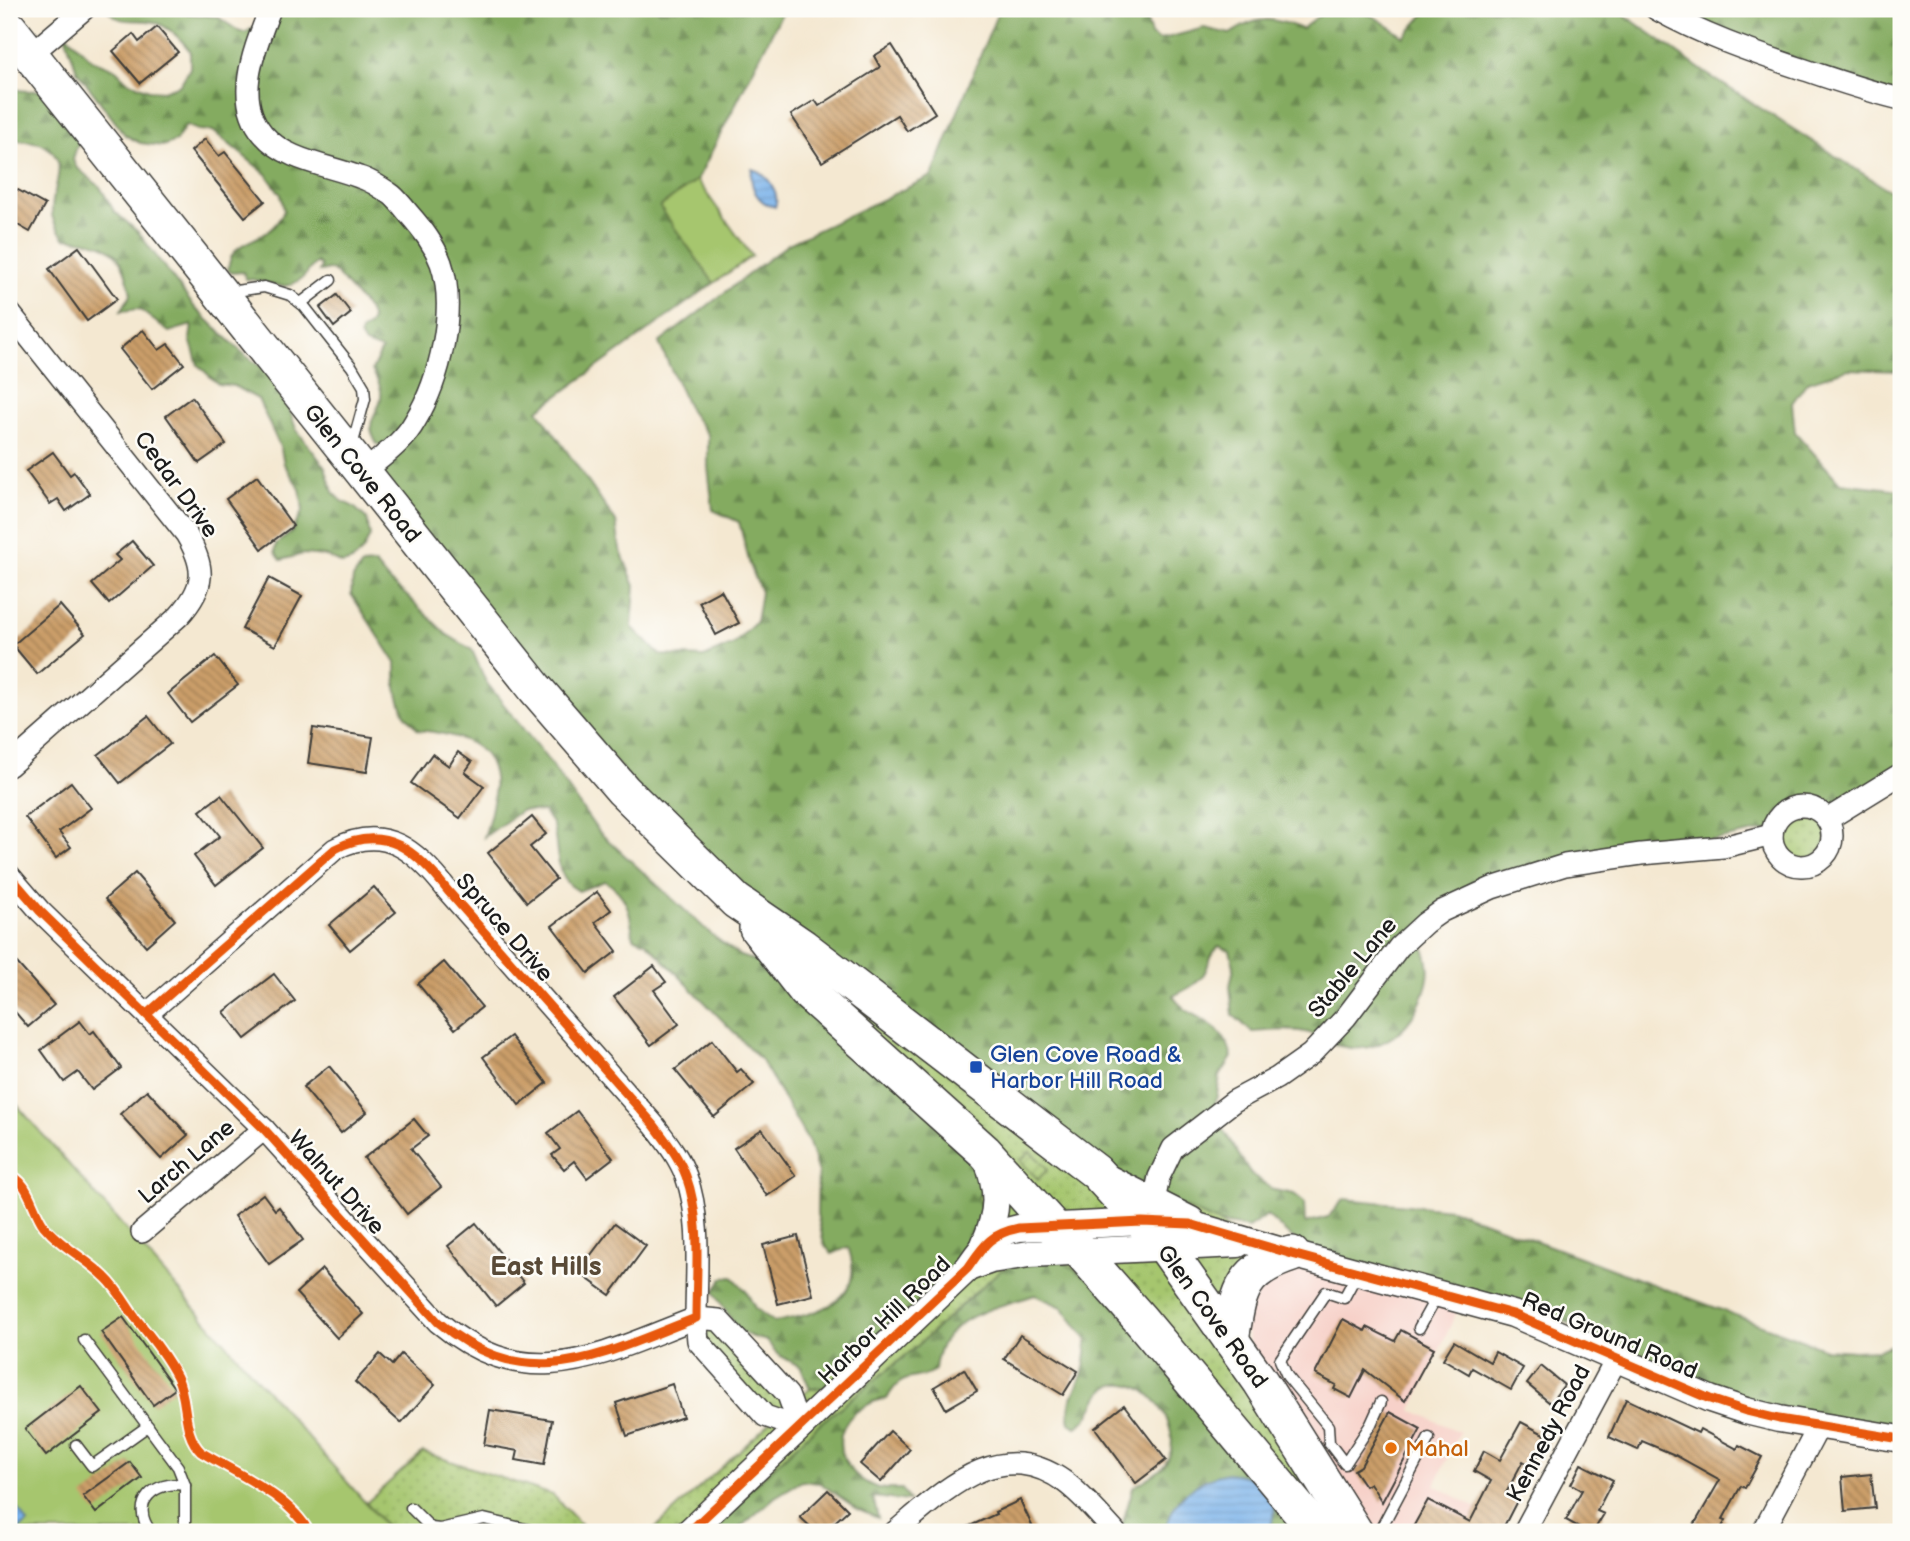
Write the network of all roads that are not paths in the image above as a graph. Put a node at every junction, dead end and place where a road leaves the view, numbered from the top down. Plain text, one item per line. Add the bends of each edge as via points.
1 (84, 9) edge
2 (270, 9) edge
3 (1656, 9) edge
4 (9, 28) edge
5 (31, 54) junction
6 (1901, 99) edge
7 (331, 280) dead end
8 (220, 294) junction
9 (301, 303) junction
10 (9, 312) edge
11 (356, 464) junction
12 (9, 766) edge
13 (1901, 774) edge
14 (1828, 819) junction
15 (1772, 835) junction
16 (9, 875) edge
17 (737, 901) junction
18 (147, 1014) junction
19 (264, 1129) junction
20 (985, 1152) junction
21 (1148, 1211) junction
22 (1052, 1226) junction
23 (142, 1232) dead end
24 (1257, 1243) junction
25 (984, 1245) junction
26 (1166, 1248) junction
27 (1081, 1252) junction
28 (1292, 1254) junction
29 (968, 1268) junction
30 (1358, 1272) junction
31 (1438, 1294) junction
32 (696, 1318) junction
33 (1419, 1328) dead end
34 (85, 1340) dead end
35 (1256, 1358) junction
36 (1617, 1358) junction
37 (1381, 1402) dead end
38 (148, 1426) junction
39 (1819, 1426) junction
40 (800, 1427) junction
41 (1429, 1437) dead end
42 (1901, 1438) edge
43 (76, 1444) dead end
44 (1336, 1477) junction
45 (185, 1485) junction
46 (411, 1508) dead end
47 (151, 1532) edge
48 (185, 1532) edge
49 (538, 1532) edge
50 (689, 1532) edge
51 (895, 1532) edge
52 (1115, 1532) edge
53 (1318, 1532) edge
54 (1355, 1532) edge
55 (1379, 1532) edge
56 (1524, 1532) edge
57 (1763, 1532) edge

1 - 5 street
2 - 11 street via 251,59 248,92 263,134 280,149 362,177 394,196 428,236 447,293 445,335 432,388 415,423 403,437
3 - 6 street via 1723,42
4 - 5 main road, Glen Cove Road
5 - 8 main road, Glen Cove Road
7 - 9 lane
8 - 9 lane via 264,287
8 - 11 main road, Glen Cove Road
9 - 11 lane via 364,387
10 - 12 street, Cedar Drive via 187,534 201,573 197,592 179,616
11 - 17 main road, Glen Cove Road via 598,764
13 - 14 street
14 - 15 street via 1813,807 1794,806 1778,817
14 - 15 street via 1833,839 1816,863 1796,866 1786,862 1773,846
15 - 21 street, Stable Lane via 1723,847 1565,865 1492,888 1442,911 1399,947 1346,1017 1311,1054 1234,1101 1173,1148
16 - 18 street, Walnut Drive
17 - 20 main road, Glen Cove Road via 806,991
17 - 21 main road, Glen Cove Road
18 - 19 street, Walnut Drive
18 - 32 street, Spruce Drive via 335,849 368,837 404,847 429,867 673,1150 693,1202
19 - 23 street, Larch Lane
19 - 32 street, Walnut Drive via 438,1322 486,1354 521,1364 567,1364
20 - 22 main road, Glen Cove Road
20 - 25 street via 994,1177 996,1211
21 - 22 street
21 - 24 street, Red Ground Road
21 - 26 main road, Glen Cove Road
22 - 25 street via 1003,1232
22 - 27 main road, Glen Cove Road
24 - 26 street, Red Ground Road
24 - 28 street, Red Ground Road
25 - 29 street, Harbor Hill Road
26 - 27 street, Harbor Hill Road
26 - 35 main road, Glen Cove Road
27 - 29 street, Harbor Hill Road via 1008,1256
27 - 53 main road, Glen Cove Road
28 - 30 street, Red Ground Road
28 - 35 main road via 1261,1268 1240,1293
29 - 40 street, Harbor Hill Road
30 - 31 street, Red Ground Road
30 - 35 lane via 1344,1298 1326,1292
31 - 33 lane
31 - 36 street, Red Ground Road via 1513,1314
32 - 40 street via 719,1320 788,1395
32 - 40 street, Spruce Drive via 698,1342 765,1416
34 - 38 lane
35 - 44 main road, Glen Cove Road
36 - 39 street, Red Ground Road via 1710,1399
36 - 56 street, Kennedy Road
37 - 44 lane
38 - 43 lane via 92,1466
38 - 45 lane
39 - 42 street, Red Ground Road
39 - 57 street
40 - 50 street, Harbor Hill Road
41 - 55 lane
44 - 54 main road, Glen Cove Road
45 - 47 lane via 166,1484 149,1494 143,1514
45 - 48 lane
46 - 49 lane via 431,1528 484,1519
51 - 52 street via 953,1484 984,1468 1017,1464 1064,1481

